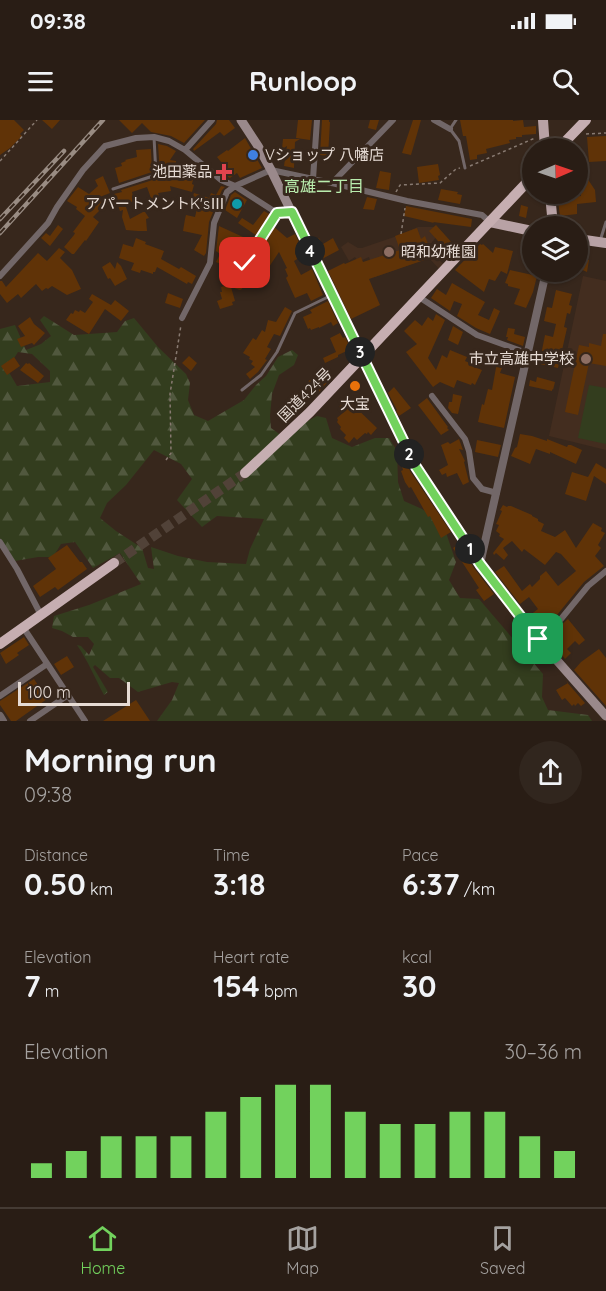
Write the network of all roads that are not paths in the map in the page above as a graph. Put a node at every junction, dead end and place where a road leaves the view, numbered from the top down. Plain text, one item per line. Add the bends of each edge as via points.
1 (212, 120) edge
2 (241, 120) edge
3 (317, 120) edge
4 (393, 120) edge
5 (434, 120) edge
6 (456, 120) edge
7 (543, 120) edge
8 (586, 120) edge
9 (450, 129) junction
10 (154, 137) junction
11 (544, 138) edge
12 (569, 138) edge
13 (185, 150) junction
14 (465, 168) dead end
15 (271, 170) junction
16 (313, 179) junction
17 (332, 183) junction
18 (235, 186) junction
19 (522, 188) edge
20 (113, 189) dead end
21 (292, 212) junction
22 (277, 213) junction
23 (490, 222) junction
24 (606, 222) edge
25 (522, 229) edge
26 (588, 241) edge
27 (603, 243) edge
28 (245, 263) dead end
29 (0, 276) edge
30 (544, 282) edge
31 (332, 295) junction
32 (418, 297) junction
33 (182, 318) road end
34 (527, 353) junction
35 (362, 358) junction
36 (242, 390) dead end
37 (432, 396) dead end
38 (245, 473) tunnel mouth
39 (497, 493) junction
40 (0, 542) edge
41 (114, 564) tunnel mouth
42 (480, 564) junction
43 (606, 571) edge
44 (41, 615) junction
45 (23, 627) junction
46 (538, 639) junction
47 (0, 644) edge
48 (47, 664) junction
49 (68, 695) junction
50 (0, 696) edge
51 (606, 715) edge
52 (0, 716) edge
53 (3, 721) edge
54 (30, 721) edge
55 (85, 721) edge

1 - 13 street
2 - 15 main road
3 - 16 street
4 - 17 street
5 - 9 street
6 - 9 lane
7 - 11 main road
8 - 12 highway
9 - 14 lane via 459,141
10 - 13 street
10 - 20 lane via 156,175
10 - 29 street via 105,146 83,170 48,223
13 - 18 street via 220,180
15 - 16 street
15 - 18 street
15 - 21 main road
16 - 17 street
17 - 23 street via 482,215
18 - 22 street
18 - 33 street via 227,192 214,223 210,263
19 - 23 highway, 国道424号
21 - 22 street
21 - 31 main road
22 - 28 lane
23 - 25 main road
23 - 32 highway, 国道424号
24 - 27 lane
26 - 27 main road
30 - 34 street
31 - 35 main road
31 - 36 lane via 295,313 277,352 261,375
32 - 34 street via 477,335
32 - 35 highway, 国道424号
34 - 39 street
35 - 38 highway, 国道424号
35 - 42 main road via 416,467
37 - 39 street via 465,439 473,478 482,489
39 - 42 street
40 - 44 street
41 - 44 highway
42 - 46 main road
43 - 46 street
44 - 45 highway
45 - 47 highway
45 - 48 street
46 - 51 main road
48 - 49 street
48 - 50 street
49 - 54 street
49 - 55 street
52 - 53 street

